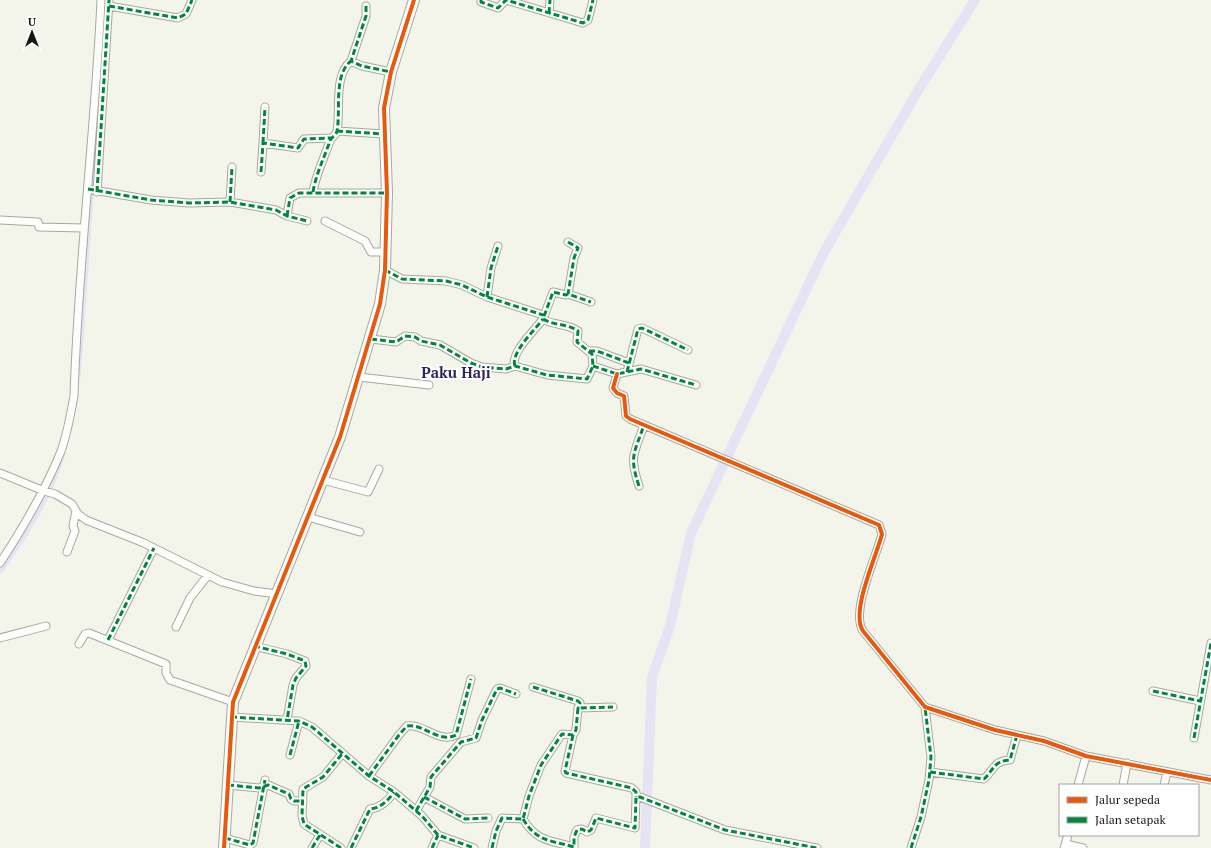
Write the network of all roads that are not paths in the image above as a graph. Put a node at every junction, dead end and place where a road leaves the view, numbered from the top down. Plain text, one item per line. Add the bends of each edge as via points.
1 (101, 0) edge
2 (192, 0) edge
3 (414, 0) edge
4 (481, 0) edge
5 (550, 0) edge
6 (593, 0) edge
7 (109, 3) edge
8 (366, 6) dead end
9 (549, 13) junction
10 (351, 60) junction
11 (390, 72) junction
12 (265, 106) dead end
13 (337, 131) junction
14 (384, 134) junction
15 (330, 138) junction
16 (263, 143) junction
17 (232, 167) dead end
18 (261, 172) dead end
19 (93, 191) junction
20 (313, 192) junction
21 (387, 193) junction
22 (230, 202) junction
23 (287, 216) junction
24 (0, 220) edge
25 (307, 221) dead end
26 (325, 221) dead end
27 (84, 228) junction
28 (568, 242) dead end
29 (498, 246) dead end
30 (385, 252) junction
31 (385, 270) junction
32 (568, 294) junction
33 (487, 297) junction
34 (592, 302) dead end
35 (543, 317) junction
36 (371, 339) junction
37 (688, 350) dead end
38 (589, 351) junction
39 (629, 363) junction
40 (515, 366) junction
41 (593, 366) junction
42 (627, 372) junction
43 (616, 374) junction
44 (359, 377) junction
45 (430, 385) dead end
46 (696, 385) dead end
47 (644, 425) junction
48 (379, 469) dead end
49 (0, 473) edge
50 (323, 480) junction
51 (639, 486) dead end
52 (46, 491) junction
53 (76, 511) junction
54 (308, 517) junction
55 (360, 532) dead end
56 (154, 548) junction
57 (67, 552) dead end
58 (0, 563) edge
59 (208, 575) junction
60 (277, 594) junction
61 (46, 626) dead end
62 (176, 627) dead end
63 (0, 638) edge
64 (108, 640) junction
65 (1211, 642) edge
66 (79, 644) dead end
67 (254, 646) junction
68 (1208, 676) edge
69 (471, 679) dead end
70 (534, 687) dead end
71 (1153, 691) dead end
72 (516, 694) dead end
73 (1200, 701) junction
74 (233, 702) junction
75 (613, 707) dead end
76 (925, 707) junction
77 (578, 708) junction
78 (231, 717) junction
79 (287, 720) junction
80 (299, 721) junction
81 (573, 735) junction
82 (1017, 735) junction
83 (451, 737) junction
84 (1194, 738) dead end
85 (461, 742) junction
86 (342, 754) junction
87 (290, 755) dead end
88 (1086, 756) junction
89 (1127, 763) junction
90 (930, 772) junction
91 (1167, 772) junction
92 (369, 776) junction
93 (1211, 780) edge
94 (265, 783) junction
95 (1078, 784) edge
96 (1123, 784) edge
97 (1164, 784) edge
98 (228, 785) junction
99 (394, 792) junction
100 (424, 797) junction
101 (638, 797) junction
102 (302, 801) junction
103 (416, 811) junction
104 (488, 818) dead end
105 (523, 819) junction
106 (320, 834) junction
107 (438, 835) junction
108 (1068, 836) edge
109 (225, 843) edge
110 (1065, 846) edge
111 (576, 847) edge
112 (312, 848) edge
113 (341, 848) edge
114 (351, 848) edge
115 (432, 848) edge
116 (474, 848) edge
117 (492, 848) edge
118 (817, 848) edge
119 (911, 848) edge
120 (1083, 848) edge

1 - 19 street
2 - 7 street via 186,14 178,18
3 - 11 street
4 - 9 street via 498,8 506,0
5 - 9 street
6 - 9 street via 587,22
7 - 19 street
8 - 10 street via 366,16
10 - 11 street via 362,66
10 - 13 street via 343,70
11 - 14 street via 384,108
12 - 16 street
13 - 14 street
13 - 15 street
14 - 21 street
15 - 16 street via 304,138 298,148
15 - 20 street
16 - 18 street
17 - 22 street
19 - 22 street via 151,200 190,203
19 - 27 street
20 - 21 street
20 - 23 street via 299,193 290,198
21 - 30 street
22 - 23 street via 276,210
23 - 25 street
24 - 27 street via 37,222 40,227
26 - 30 street via 365,241 371,252
27 - 52 street via 74,396 60,455 51,471
28 - 32 street via 578,248
29 - 33 street via 491,268
30 - 31 street
31 - 33 street via 402,279 446,281 462,285
31 - 36 street
32 - 34 street
32 - 35 street via 554,292
33 - 35 street
35 - 38 street via 550,323 576,329 579,332 578,343
35 - 40 street via 519,351 514,361
36 - 40 street via 396,342 405,336 415,337 440,345 482,367 506,369
36 - 44 street
37 - 39 street via 640,328 636,331
38 - 39 street via 597,351
38 - 41 street via 592,354
39 - 42 street
40 - 41 street via 547,376 585,379 590,376
41 - 43 street
42 - 43 street
42 - 46 street via 641,369
43 - 47 street via 614,388 624,396 626,416
44 - 45 street
44 - 50 street
47 - 51 street via 632,457
47 - 76 street via 879,525 882,534 865,587 860,624
48 - 50 street via 368,492
49 - 52 street
50 - 54 street
52 - 53 street via 72,504
52 - 58 street
53 - 56 street via 86,520
53 - 57 street via 73,526 75,531
54 - 55 street
54 - 60 street
56 - 59 street
56 - 64 street
59 - 60 street via 254,591
59 - 62 street via 190,598
60 - 67 street
61 - 63 street
64 - 66 street via 88,633
64 - 74 street via 164,662 170,680
65 - 68 street
67 - 74 street
67 - 79 street via 305,661 306,666 293,685
68 - 73 street
69 - 83 street via 456,734
70 - 77 street via 578,701
71 - 73 street
72 - 85 street via 497,689 476,738
73 - 84 street
74 - 78 street
75 - 77 street
76 - 82 street
76 - 90 street via 931,757
77 - 81 street via 576,730
78 - 79 street
78 - 98 street
79 - 80 street
80 - 86 street via 312,727
80 - 87 street
81 - 101 street via 566,773 632,788
81 - 105 street via 562,734 545,758 529,796
82 - 88 street via 1044,741
82 - 90 street via 1010,760 996,764 984,779
83 - 85 street
83 - 92 street via 407,726
85 - 100 street via 431,777 430,787
86 - 92 street
86 - 102 street via 323,777 304,788
88 - 89 street
88 - 95 street
89 - 91 street
89 - 96 street
90 - 119 street via 918,830
91 - 93 street
91 - 97 street
92 - 99 street
94 - 98 street via 259,788
94 - 102 street via 289,794 294,801
94 - 109 street via 252,844
98 - 109 street
99 - 103 street
99 - 114 street via 377,808 370,809
100 - 103 street
100 - 104 street via 465,819
101 - 111 street via 635,828 596,818 591,830 577,830 574,837
101 - 118 street via 725,830
102 - 106 street via 304,824
103 - 107 street
105 - 111 street via 538,837
105 - 117 street via 502,818
106 - 112 street
106 - 113 street
107 - 115 street
107 - 116 street
108 - 110 street
110 - 120 street

